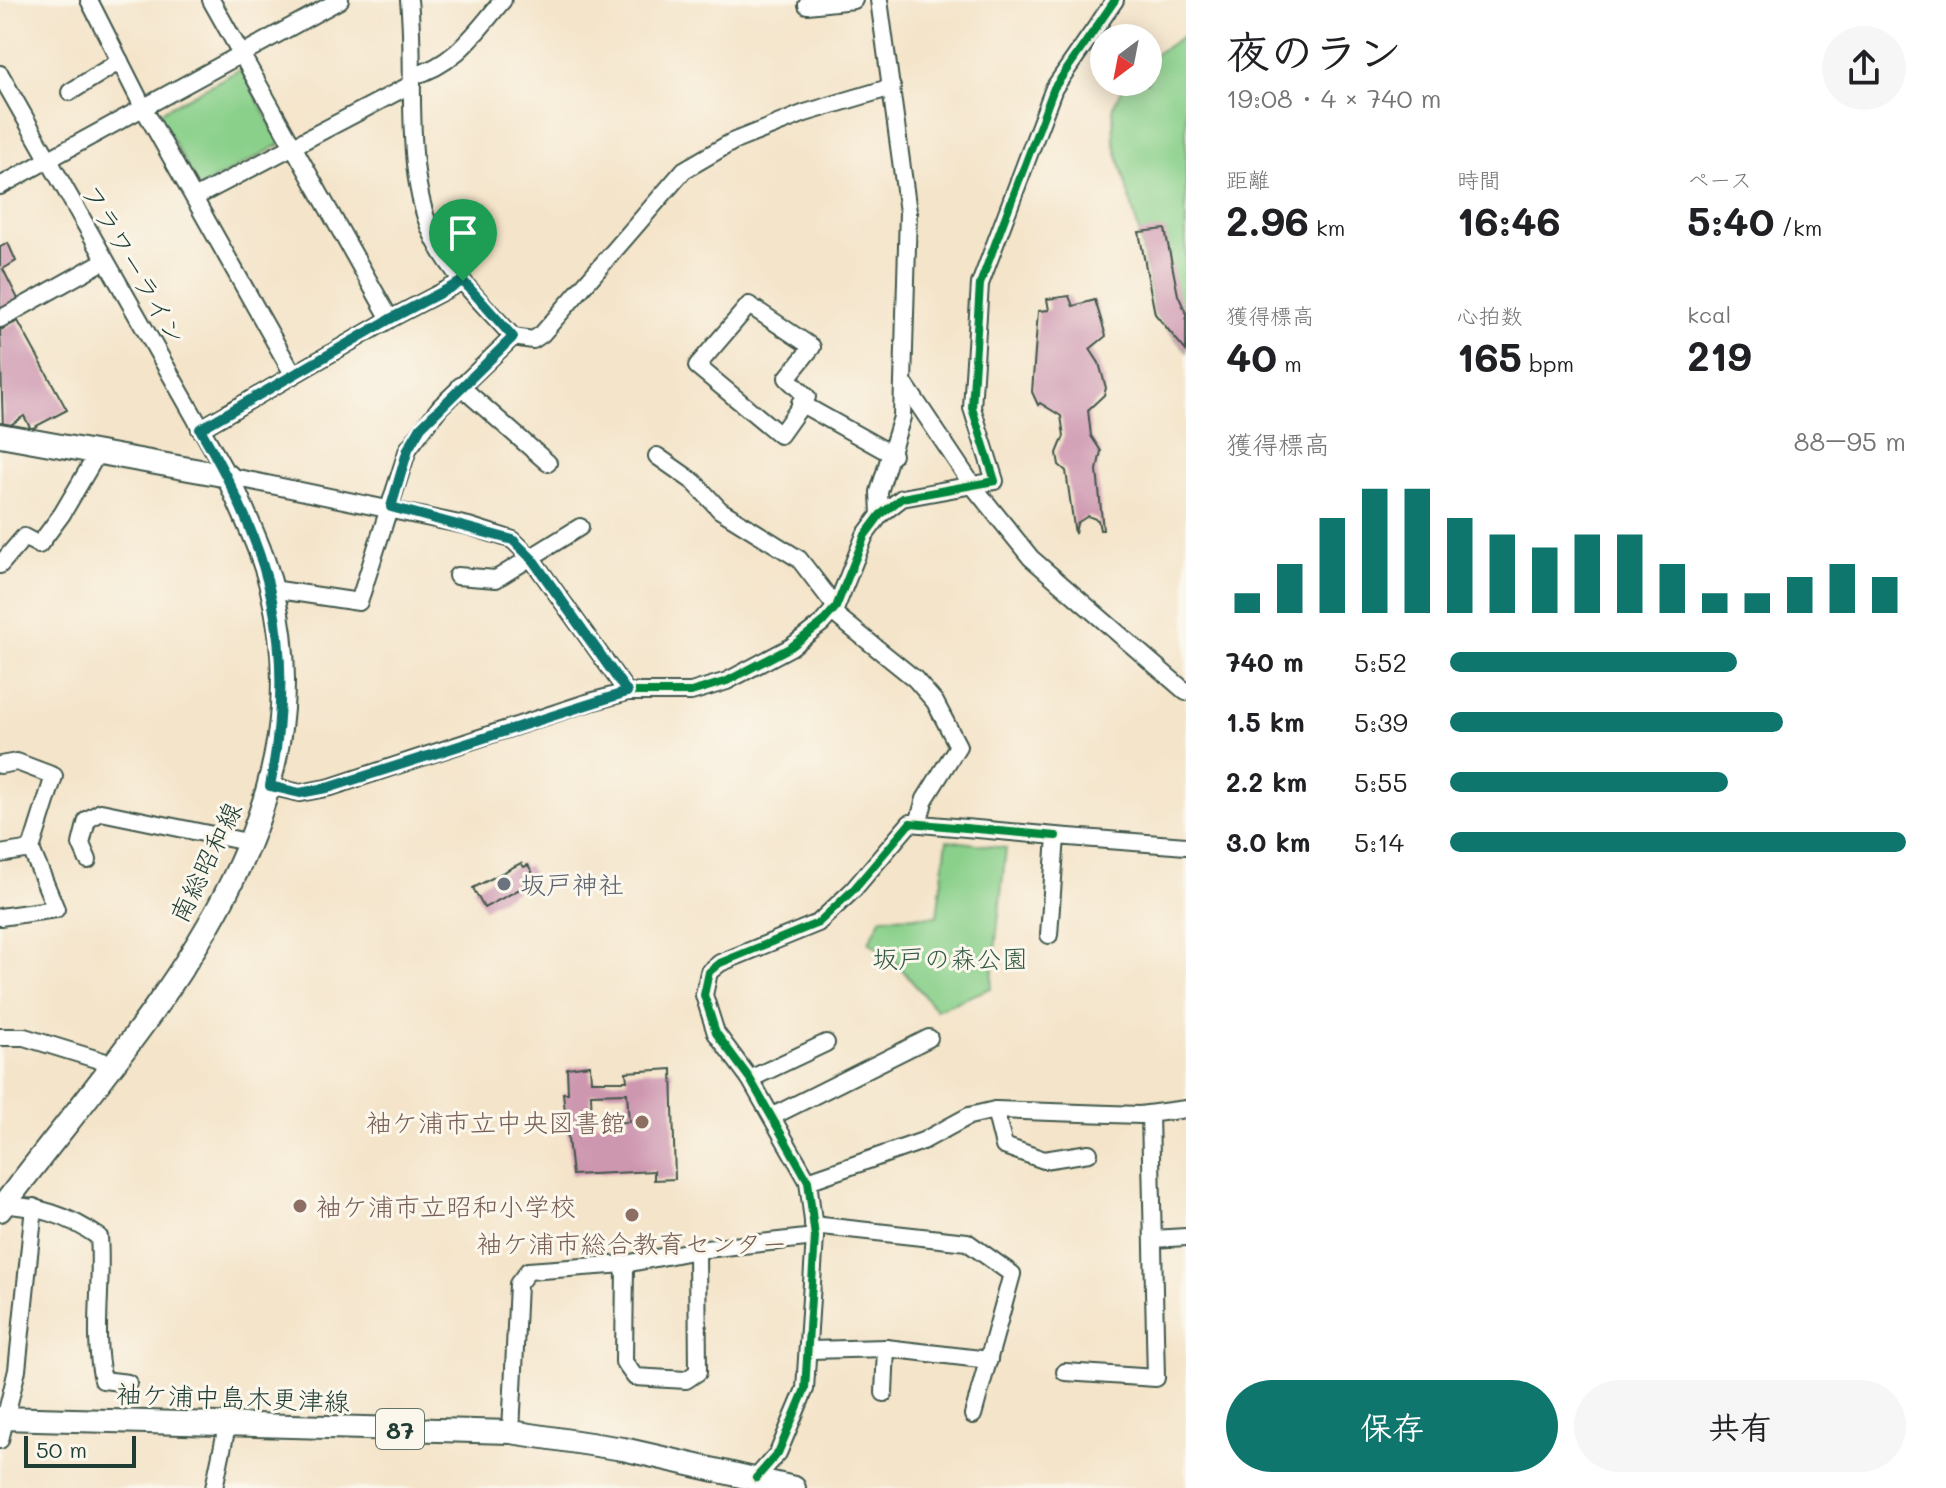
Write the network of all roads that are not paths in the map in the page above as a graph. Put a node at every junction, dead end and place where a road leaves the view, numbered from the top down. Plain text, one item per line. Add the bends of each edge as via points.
1 (89, 0) edge
2 (211, 0) edge
3 (339, 0) edge
4 (409, 0) edge
5 (503, 0) edge
6 (854, 0) edge
7 (879, 0) edge
8 (1115, 0) edge
9 (807, 5) dead end
10 (241, 55) junction
11 (120, 61) junction
12 (0, 74) edge
13 (412, 80) junction
14 (892, 87) junction
15 (70, 92) dead end
16 (144, 109) junction
17 (293, 148) junction
18 (47, 159) junction
19 (0, 186) edge
20 (196, 197) junction
21 (104, 261) junction
22 (463, 281) junction
23 (0, 319) edge
24 (390, 319) junction
25 (513, 337) junction
26 (293, 374) junction
27 (904, 383) junction
28 (460, 386) junction
29 (800, 403) junction
30 (200, 429) junction
31 (0, 435) edge
32 (99, 451) junction
33 (893, 455) junction
34 (657, 456) dead end
35 (548, 463) dead end
36 (228, 476) junction
37 (973, 486) junction
38 (391, 507) junction
39 (880, 515) junction
40 (580, 527) dead end
41 (532, 559) junction
42 (0, 565) edge
43 (457, 576) dead end
44 (272, 589) junction
45 (834, 609) junction
46 (627, 692) junction
47 (1186, 692) edge
48 (0, 765) edge
49 (270, 786) junction
50 (918, 823) junction
51 (1056, 836) junction
52 (252, 843) junction
53 (1186, 846) edge
54 (31, 849) junction
55 (0, 854) edge
56 (88, 860) dead end
57 (0, 917) edge
58 (1049, 935) dead end
59 (0, 1037) edge
60 (929, 1038) dead end
61 (826, 1043) dead end
62 (112, 1064) junction
63 (750, 1079) junction
64 (1186, 1109) edge
65 (995, 1110) junction
66 (1150, 1114) junction
67 (773, 1116) junction
68 (1089, 1153) dead end
69 (808, 1181) junction
70 (1, 1206) edge
71 (34, 1207) junction
72 (814, 1231) junction
73 (1186, 1237) edge
74 (1153, 1239) junction
75 (697, 1250) junction
76 (625, 1264) junction
77 (886, 1348) junction
78 (810, 1350) junction
79 (989, 1360) junction
80 (1065, 1372) dead end
81 (128, 1383) dead end
82 (884, 1393) dead end
83 (973, 1415) dead end
84 (2, 1425) edge
85 (227, 1426) junction
86 (511, 1432) junction
87 (745, 1480) edge
88 (214, 1488) edge
89 (794, 1488) edge

1 - 11 street
2 - 10 street
3 - 10 street
4 - 13 street
5 - 13 street via 452,59
6 - 9 street
7 - 14 street
8 - 37 street via 1054,88 980,284 972,408 995,481
10 - 16 street
10 - 17 street
11 - 15 street
11 - 16 street
12 - 18 street, フラワーライン
13 - 17 street
13 - 22 street via 421,197 436,243
14 - 25 street via 805,113 709,153 670,185 542,334 533,340
14 - 27 street via 908,212
16 - 18 street
16 - 20 street
17 - 20 street
17 - 24 street
18 - 19 street
18 - 21 street, フラワーライン
20 - 26 street
21 - 23 street
21 - 30 street, フラワーライン
22 - 24 street
22 - 25 street
24 - 26 street
25 - 28 street
26 - 30 street
27 - 33 street
27 - 37 street
28 - 35 street
28 - 38 street via 408,449
29 - 29 street via 807,397 787,378 812,347 749,305 697,366 780,435
29 - 33 street
30 - 36 street, フラワーライン
31 - 32 main road
32 - 36 main road
32 - 42 street via 39,545 24,537
33 - 39 street via 879,492
34 - 45 street via 694,482 720,510 799,559
36 - 38 street
36 - 44 main road, 南総昭和線
37 - 39 street via 902,498
37 - 47 street via 1031,558
38 - 41 street via 513,540
38 - 44 street via 359,602
39 - 45 street via 865,535
40 - 41 street
41 - 43 street via 496,579
41 - 46 street
44 - 49 main road, 南総昭和線 via 283,687
45 - 46 street via 791,647 727,681 691,692
45 - 50 street via 915,679 935,702 958,746 925,799
46 - 49 street via 331,787 300,793
48 - 54 street via 17,762 54,776
49 - 52 main road, 南総昭和線
50 - 51 street
50 - 63 street via 910,823 818,923 709,972 704,995 716,1033
51 - 53 street
51 - 58 street
52 - 56 street via 101,812 87,820 81,844
52 - 62 main road, 南総昭和線 via 207,931
54 - 55 street
54 - 57 street via 56,909
59 - 62 street via 24,1037
60 - 67 street
61 - 63 street
62 - 70 main road, 南総昭和線
63 - 67 street
64 - 66 street
65 - 66 street
65 - 68 street via 1004,1146 1044,1160
65 - 69 street
66 - 74 street
67 - 69 street
69 - 72 street
70 - 71 street
71 - 81 street via 73,1219 99,1237 99,1363 103,1380
71 - 84 street via 17,1370
72 - 75 street
72 - 78 street
72 - 79 street via 967,1242 1012,1274
73 - 74 street
74 - 80 street via 1156,1378
75 - 76 street
75 - 76 street via 698,1372 686,1380 635,1377 624,1362
76 - 86 street via 528,1271 518,1284
77 - 78 street
77 - 79 street
77 - 82 street
78 - 87 street via 805,1389 778,1453
79 - 83 street
84 - 85 main road, 袖ケ浦中島木更津線 / 87
85 - 86 main road, 袖ケ浦中島木更津線 / 87
85 - 88 street
86 - 87 main road, 袖ケ浦中島木更津線 / 87 via 623,1449
87 - 89 main road, 袖ケ浦中島木更津線 / 87

